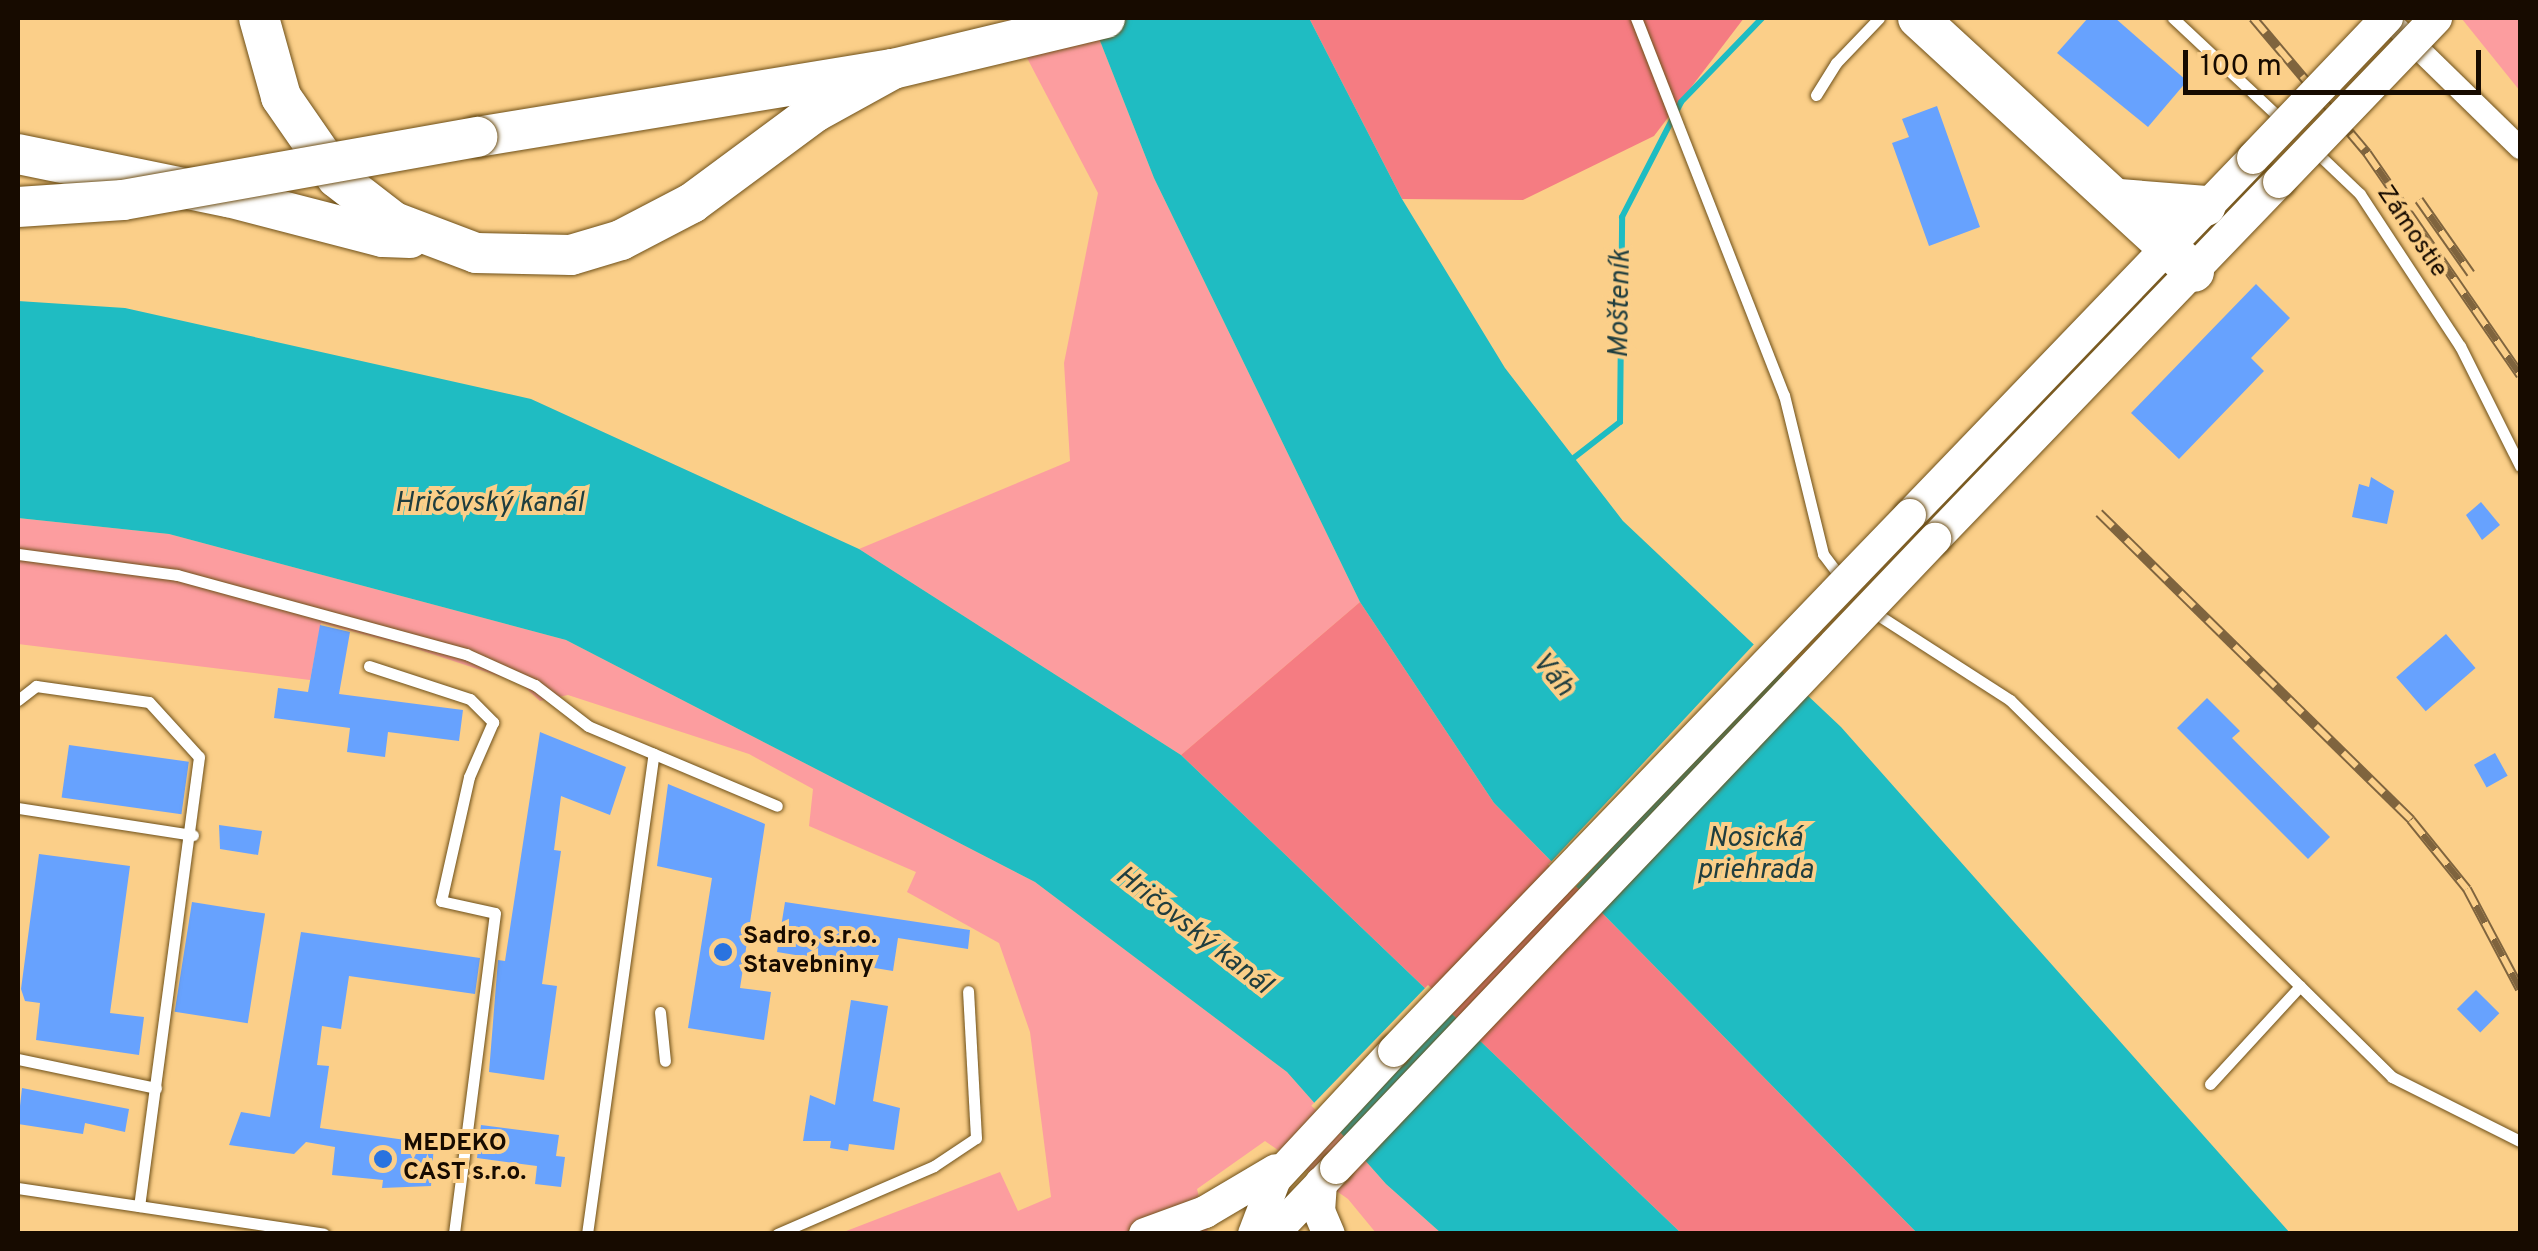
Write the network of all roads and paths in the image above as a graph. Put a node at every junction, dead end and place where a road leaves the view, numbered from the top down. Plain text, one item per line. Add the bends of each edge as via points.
1 (259, 18) edge
2 (1106, 18) edge
3 (1636, 18) edge
4 (1879, 18) edge
5 (1918, 18) edge
6 (2173, 18) edge
7 (2387, 18) edge
8 (2436, 18) edge
9 (893, 69) junction
10 (1816, 95) dead end
11 (2520, 148) edge
12 (18, 154) edge
13 (2119, 199) junction
14 (18, 206) edge
15 (2206, 206) junction
16 (429, 238) junction
17 (2180, 259) junction
18 (2520, 466) edge
19 (18, 554) edge
20 (368, 666) dead end
21 (18, 700) edge
22 (654, 754) junction
23 (777, 806) dead end
24 (18, 808) edge
25 (193, 835) junction
26 (2300, 986) junction
27 (968, 991) dead end
28 (660, 1012) dead end
29 (18, 1059) edge
30 (665, 1061) dead end
31 (2210, 1084) dead end
32 (156, 1088) junction
33 (2520, 1141) edge
34 (1300, 1150) junction
35 (1328, 1176) junction
36 (18, 1188) edge
37 (139, 1206) junction
38 (216, 1218) junction
39 (210, 1234) edge
40 (324, 1234) edge
41 (454, 1234) edge
42 (587, 1234) edge
43 (777, 1234) edge
44 (1145, 1234) edge
45 (1254, 1234) edge
46 (1273, 1234) edge
47 (1328, 1234) edge

1 - 16 highway via 281,97 306,142 366,203
2 - 9 highway
3 - 26 lane via 1784,395 1822,554 1856,596 2010,700
4 - 10 lane
5 - 13 highway
6 - 18 lane, Zámostie via 2360,194 2460,346
7 - 11 street
7 - 15 main road, bridge
8 - 17 main road, bridge via 2279,182
9 - 14 highway, bridge via 123,200
9 - 16 highway via 815,112 692,204 621,240 572,255 524,257 476,253
12 - 16 highway, bridge via 228,197 383,238
13 - 15 highway
13 - 17 highway
15 - 17 main road
17 - 34 main road, bridge via 1910,515
17 - 35 main road, bridge via 1935,539
19 - 22 lane via 177,575 466,654 535,685 574,719
20 - 41 lane via 470,699 493,722 468,777 441,901 496,912
21 - 25 lane via 36,686 149,702 199,758
22 - 23 lane
22 - 42 lane
24 - 25 lane
25 - 32 lane
26 - 31 lane
26 - 33 lane via 2392,1077
27 - 43 lane via 976,1138 934,1166
28 - 30 lane
29 - 32 lane
32 - 37 lane
34 - 44 main road via 1222,1204
34 - 45 main road via 1264,1197
35 - 46 main road
35 - 47 main road via 1319,1211
36 - 37 lane
37 - 38 lane
38 - 39 lane
38 - 40 lane

